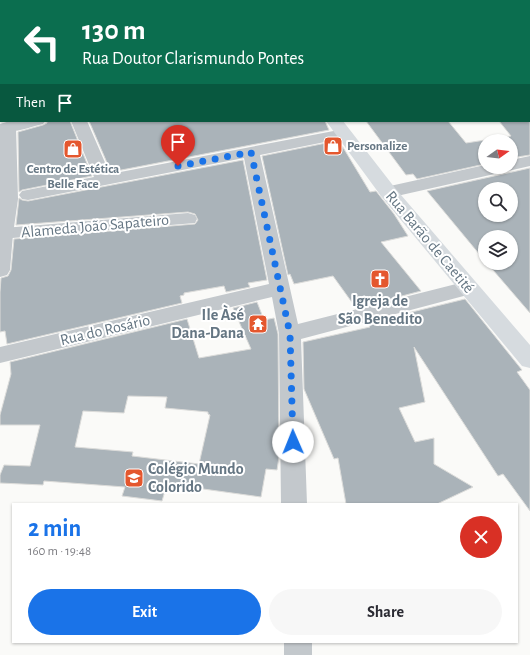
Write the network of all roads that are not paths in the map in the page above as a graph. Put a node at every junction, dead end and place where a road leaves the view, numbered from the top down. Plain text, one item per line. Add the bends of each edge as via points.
1 (32, 122) edge
2 (79, 122) edge
3 (339, 127) edge
4 (4, 128) edge
5 (251, 152) junction
6 (530, 161) edge
7 (518, 164) edge
8 (478, 172) edge
9 (104, 181) junction
10 (388, 192) junction
11 (28, 195) dead end
12 (188, 219) dead end
13 (3, 234) junction
14 (0, 270) edge
15 (280, 288) junction
16 (468, 288) junction
17 (290, 334) junction
18 (0, 355) edge
19 (530, 360) edge
20 (294, 503) edge
21 (298, 643) edge
22 (298, 655) edge

1 - 4 street
2 - 9 street
3 - 5 street
3 - 10 main road, Rua Barão de Caetité
4 - 13 street via 9,199
5 - 9 street
5 - 15 street
6 - 7 street
8 - 10 street
9 - 11 street
10 - 16 main road, Rua Barão de Caetité
12 - 13 street, Alameda João Sapateiro
13 - 14 street
15 - 17 street
15 - 18 street, Rua do Rosário
16 - 17 street
16 - 19 main road, Rua Barão de Caetité
17 - 20 street
21 - 22 street

